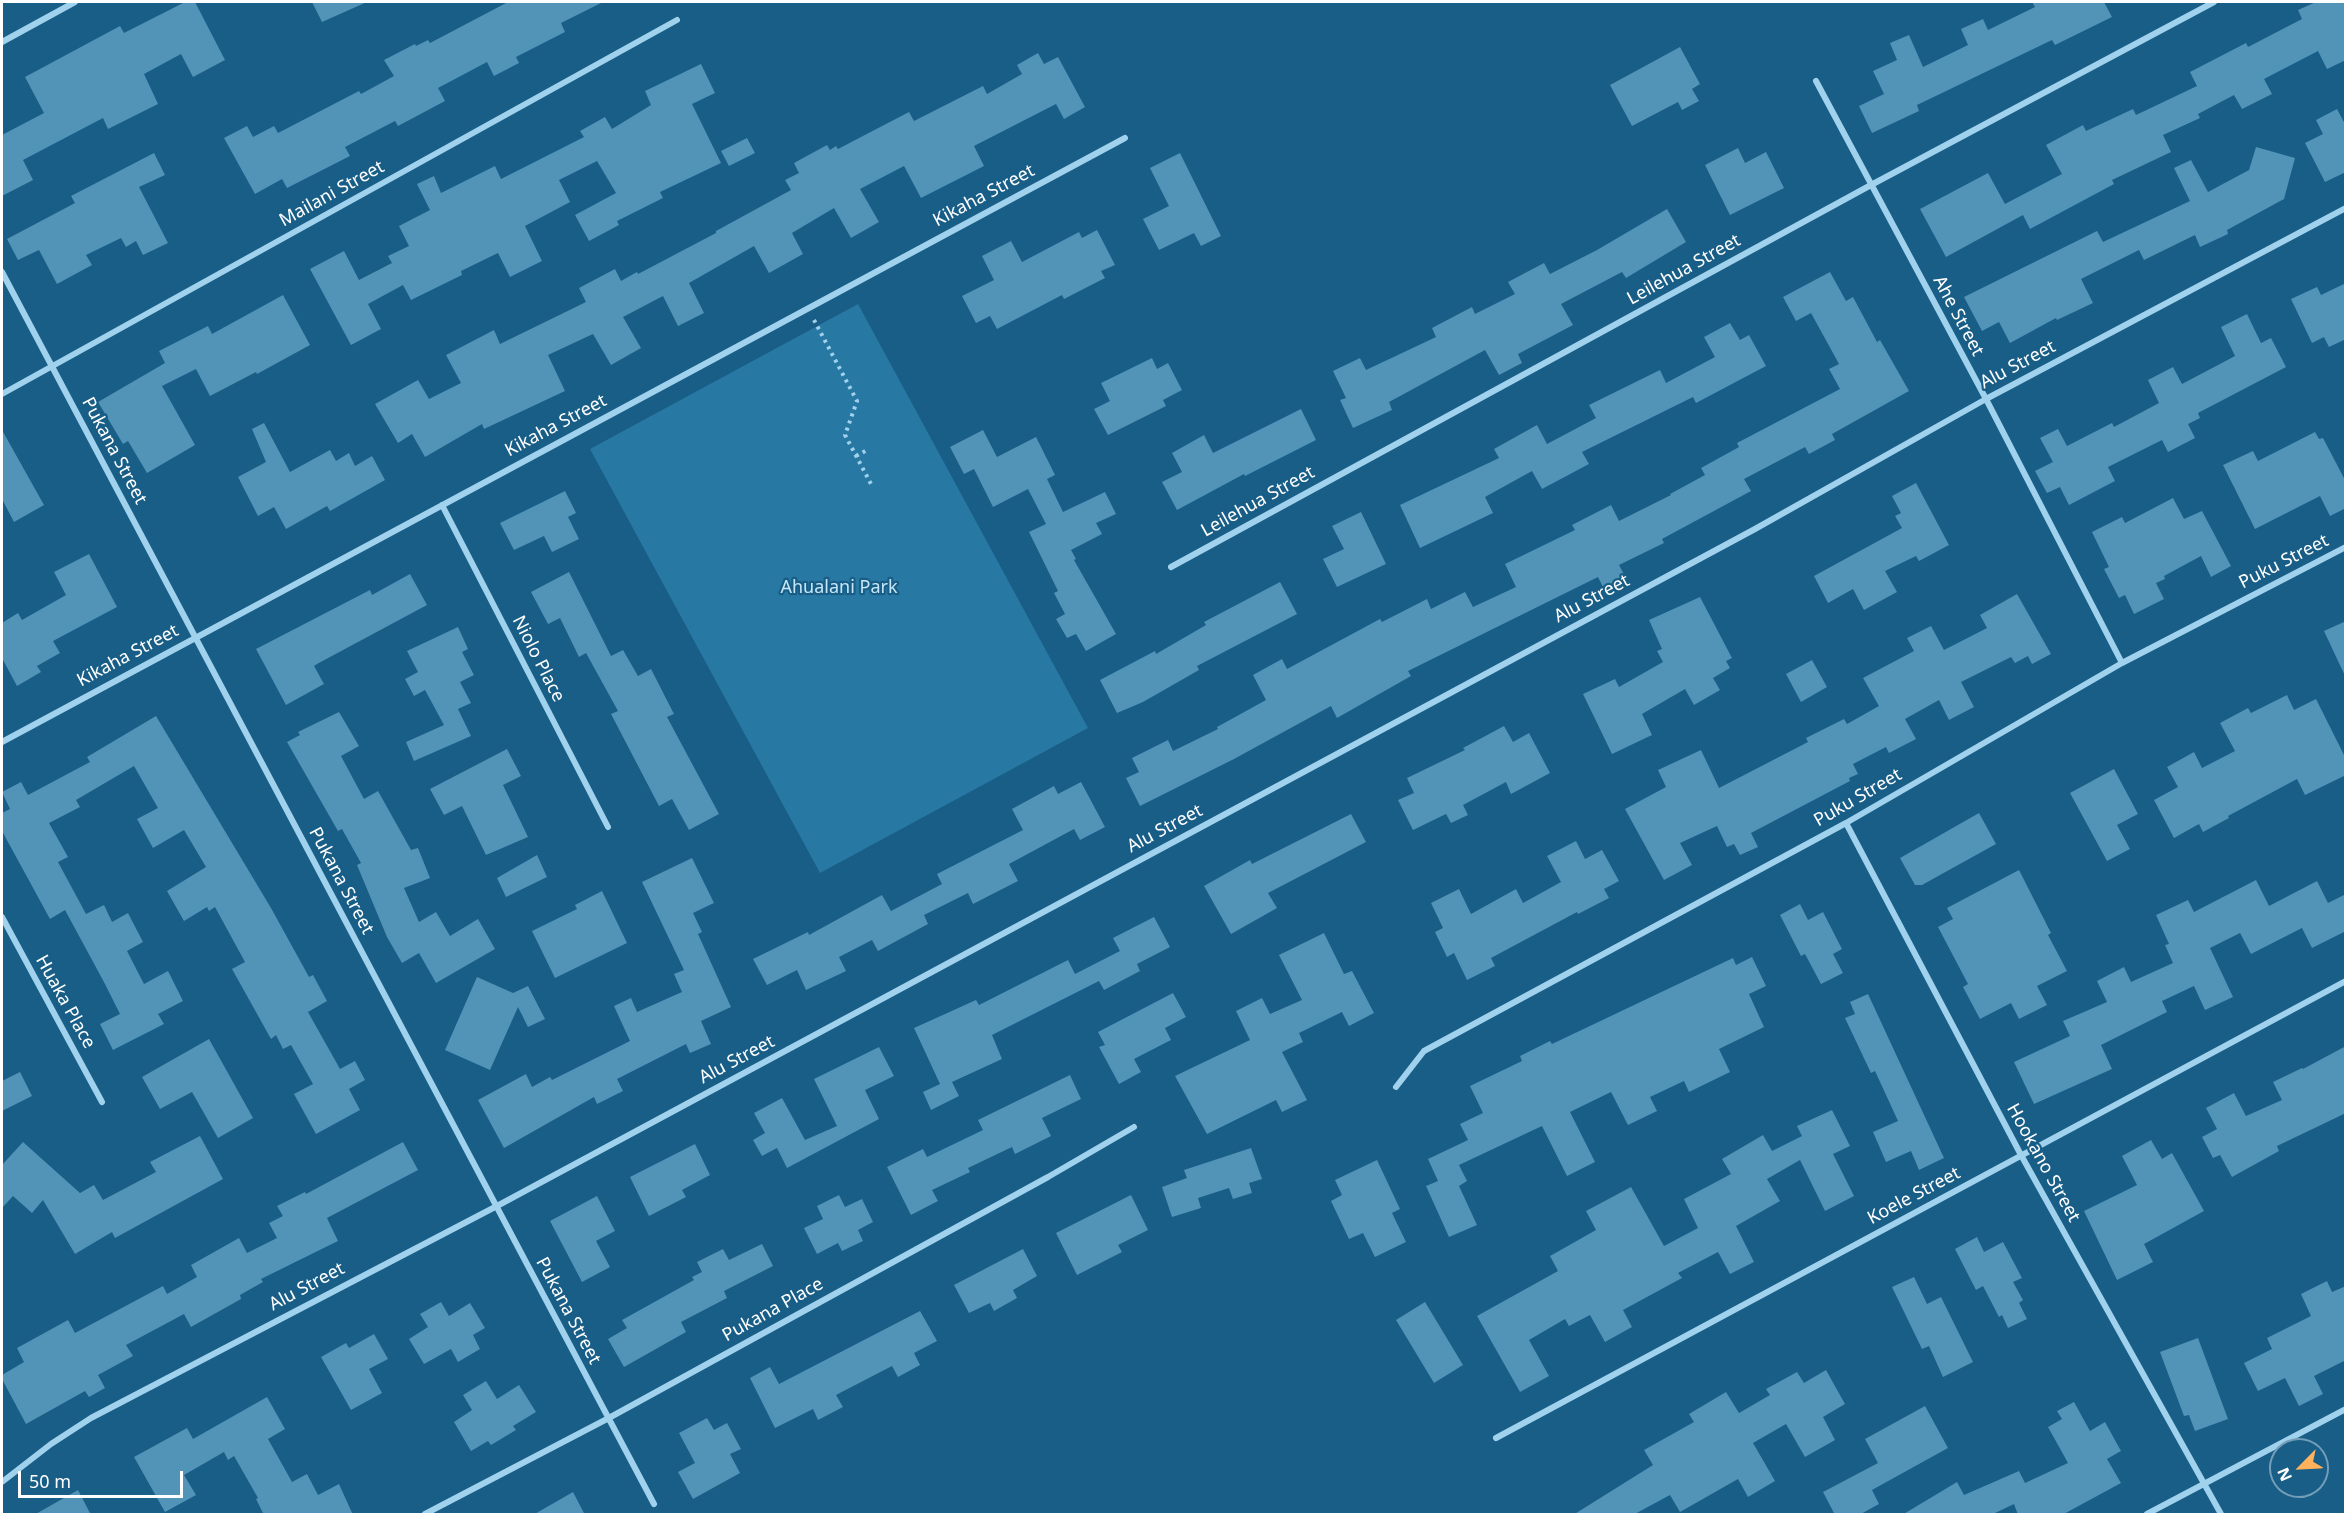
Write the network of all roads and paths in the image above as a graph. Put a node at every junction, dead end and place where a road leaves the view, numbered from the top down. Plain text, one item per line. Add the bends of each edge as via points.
1 (75, 2) edge
2 (2214, 2) edge
3 (677, 20) dead end
4 (2, 42) edge
5 (1816, 81) dead end
6 (1125, 138) dead end
7 (1871, 185) junction
8 (2346, 208) edge
9 (2, 272) edge
10 (807, 308) junction
11 (52, 366) junction
12 (2, 394) edge
13 (1986, 399) junction
14 (869, 449) dead end
15 (856, 456) junction
16 (871, 484) dead end
17 (442, 505) junction
18 (2346, 547) edge
19 (1171, 567) dead end
20 (194, 638) junction
21 (2122, 663) junction
22 (2, 742) edge
23 (1846, 823) junction
24 (608, 827) dead end
25 (2, 917) edge
26 (2346, 981) edge
27 (1396, 1087) dead end
28 (102, 1102) dead end
29 (1134, 1127) dead end
30 (2021, 1155) junction
31 (497, 1206) junction
32 (2346, 1409) edge
33 (607, 1419) junction
34 (1496, 1438) dead end
35 (2, 1482) edge
36 (2205, 1484) junction
37 (654, 1504) dead end
38 (425, 1515) edge
39 (2147, 1515) edge
40 (2222, 1515) edge

1 - 4 street
2 - 7 street, Leilehua Street
3 - 11 street, Mailani Street
5 - 7 street, Ahe Street
6 - 10 street, Kikaha Street
7 - 13 street, Ahe Street
7 - 19 street, Leilehua Street
8 - 13 street, Alu Street
9 - 11 street, Pukana Street
10 - 15 path via 857,401 845,435
10 - 17 street, Kikaha Street
11 - 12 street, Mailani Street
11 - 20 street, Pukana Street
13 - 21 street, Ahe Street
13 - 31 street, Alu Street via 1755,529
14 - 15 path
15 - 16 path
17 - 20 street, Kikaha Street
17 - 24 street, Niolo Place
18 - 21 street, Puku Street
20 - 22 street, Kikaha Street
20 - 31 street, Pukana Street
21 - 23 street, Puku Street
23 - 27 street, Puku Street via 1424,1051
23 - 30 street, Hookano Street
25 - 28 street, Huaka Place
26 - 30 street, Koele Street
29 - 33 street, Pukana Place
30 - 34 street, Koele Street
30 - 36 street, Hookano Street
31 - 33 street, Pukana Street
31 - 35 street, Alu Street via 91,1418
32 - 36 street
33 - 37 street, Pukana Street
33 - 38 street, Pukana Place
36 - 39 street
36 - 40 street, Hookano Street

